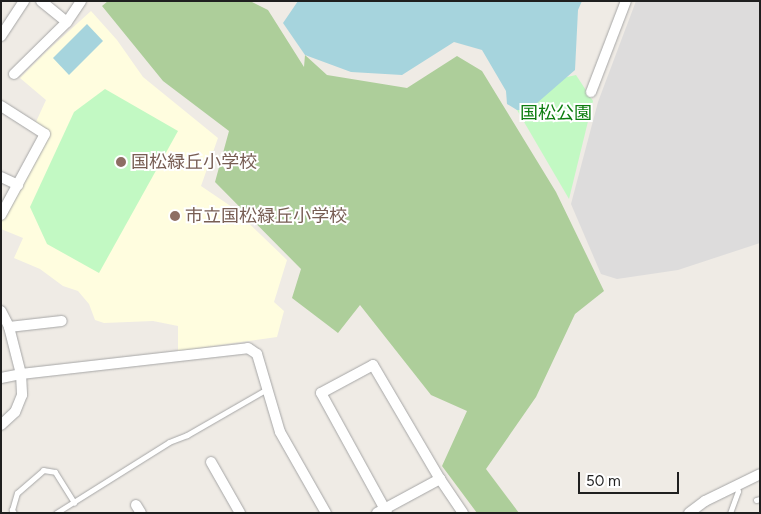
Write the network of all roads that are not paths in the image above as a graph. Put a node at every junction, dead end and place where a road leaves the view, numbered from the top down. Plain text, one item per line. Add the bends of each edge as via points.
1 (24, 1) edge
2 (41, 1) edge
3 (81, 1) edge
4 (626, 1) edge
5 (67, 22) junction
6 (1, 36) edge
7 (14, 74) dead end
8 (590, 92) dead end
9 (1, 106) edge
10 (1, 177) edge
11 (18, 185) junction
12 (1, 216) edge
13 (1, 311) edge
14 (62, 321) dead end
15 (8, 327) junction
16 (20, 374) junction
17 (1, 378) edge
18 (267, 389) junction
19 (1, 425) edge
20 (210, 462) dead end
21 (760, 474) edge
22 (440, 479) junction
23 (736, 485) junction
24 (74, 502) junction
25 (383, 511) edge
26 (14, 513) edge
27 (56, 513) edge
28 (240, 513) edge
29 (326, 513) edge
30 (463, 513) edge
31 (689, 513) edge
32 (730, 513) edge

1 - 6 street
2 - 5 street
3 - 5 street
4 - 8 street
5 - 7 street
9 - 11 street via 45,134
10 - 11 street
11 - 12 street
13 - 15 street
14 - 15 street
15 - 16 street
16 - 17 street
16 - 18 street via 248,348 257,354
16 - 19 street via 22,395 15,412
18 - 24 lane via 169,442
18 - 29 street via 280,432
20 - 28 street
21 - 23 street
22 - 25 street
22 - 25 street via 373,365 321,393
22 - 30 street
23 - 31 street
23 - 32 lane via 738,490
24 - 26 lane via 55,472 43,470 17,493
24 - 27 lane

